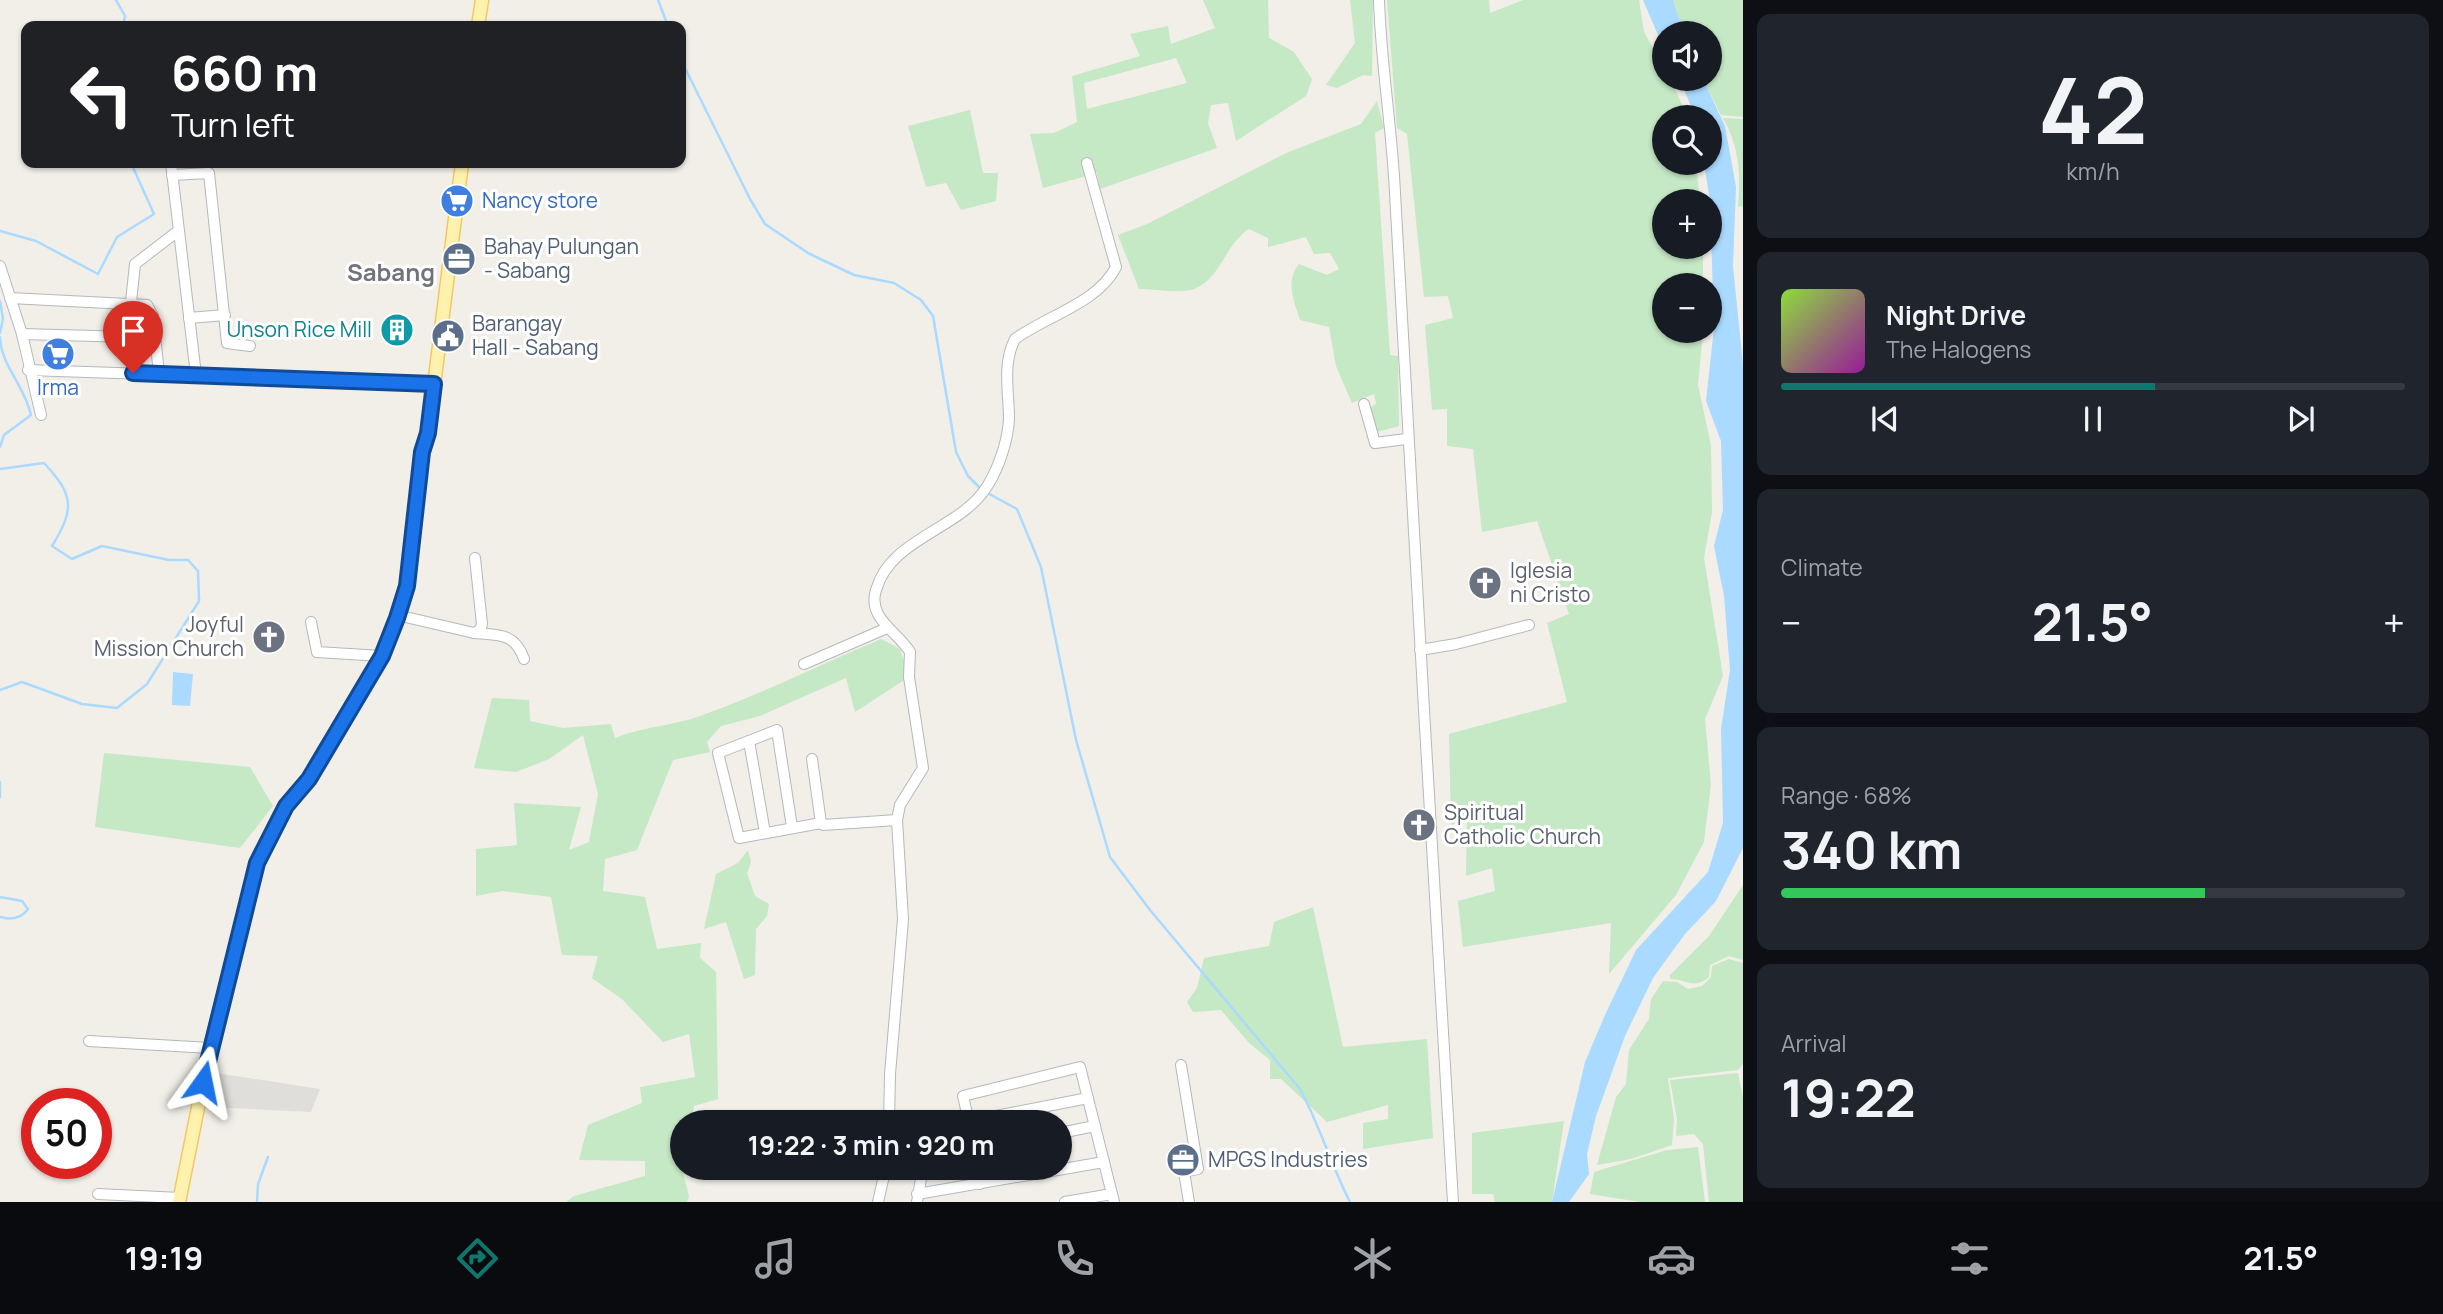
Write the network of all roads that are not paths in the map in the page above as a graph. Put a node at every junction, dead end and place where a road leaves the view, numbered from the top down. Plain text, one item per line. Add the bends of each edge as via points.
1 (482, 0) edge
2 (1379, 0) edge
3 (479, 21) edge
4 (1087, 163) dead end
5 (171, 168) edge
6 (461, 168) edge
7 (172, 175) junction
8 (178, 231) junction
9 (0, 267) edge
10 (10, 298) junction
11 (131, 302) junction
12 (225, 315) junction
13 (189, 318) junction
14 (22, 334) junction
15 (131, 337) dead end
16 (250, 346) dead end
17 (29, 370) junction
18 (159, 374) junction
19 (196, 375) junction
20 (434, 384) junction
21 (1364, 404) dead end
22 (41, 415) dead end
23 (1406, 439) junction
24 (475, 558) dead end
25 (397, 615) junction
26 (311, 622) dead end
27 (1529, 625) dead end
28 (887, 628) junction
29 (474, 633) junction
30 (1420, 650) junction
31 (382, 656) junction
32 (524, 659) dead end
33 (804, 664) dead end
34 (749, 741) junction
35 (812, 759) dead end
36 (897, 820) junction
37 (821, 823) junction
38 (792, 827) junction
39 (765, 833) junction
40 (89, 1041) dead end
41 (210, 1048) junction
42 (1181, 1065) dead end
43 (1088, 1098) junction
44 (890, 1110) edge
45 (965, 1110) edge
46 (1025, 1110) edge
47 (1095, 1126) junction
48 (1072, 1131) edge
49 (1104, 1162) junction
50 (883, 1180) edge
51 (920, 1180) edge
52 (980, 1180) edge
53 (981, 1184) junction
54 (98, 1194) dead end
55 (917, 1198) edge
56 (1113, 1198) edge
57 (180, 1200) edge
58 (878, 1202) edge
59 (1065, 1202) edge
60 (1189, 1202) edge
61 (1453, 1202) edge

1 - 3 main road
2 - 23 street via 1395,188
4 - 28 street via 1116,267 1110,279 1079,302 1014,340 1007,366 1007,440 988,485 967,508 896,556 883,574 874,603
5 - 7 street
6 - 20 main road
7 - 8 street
7 - 12 street via 209,173
8 - 11 street via 135,264
8 - 13 street
9 - 10 street
10 - 11 street
10 - 14 street
11 - 18 street via 151,310
12 - 13 street
12 - 16 street via 227,343
13 - 19 street
14 - 15 street
14 - 17 street
17 - 18 street
17 - 22 street
18 - 19 street
19 - 20 street
20 - 25 main road via 407,586
21 - 23 street via 1376,443
23 - 30 street
24 - 29 street via 482,624
25 - 29 street
25 - 31 main road
26 - 31 street via 317,652
27 - 30 street
28 - 33 street
28 - 36 street via 910,652 909,677 922,751 922,768
29 - 32 street via 509,636 518,643
30 - 61 street
31 - 41 main road via 309,779 286,806 257,863
34 - 38 street via 777,730
34 - 39 street
34 - 39 street via 718,753 739,838
35 - 37 street
36 - 37 street
36 - 44 street via 903,919
37 - 38 street
38 - 39 street
40 - 41 street
41 - 57 main road
42 - 60 street via 1198,1170 1184,1172
43 - 45 street via 1080,1067 963,1096
43 - 46 street
43 - 47 street
47 - 48 street
47 - 49 street
49 - 53 street
49 - 56 street
50 - 58 street
51 - 55 street
52 - 53 street
53 - 55 street
54 - 57 street
56 - 59 street

